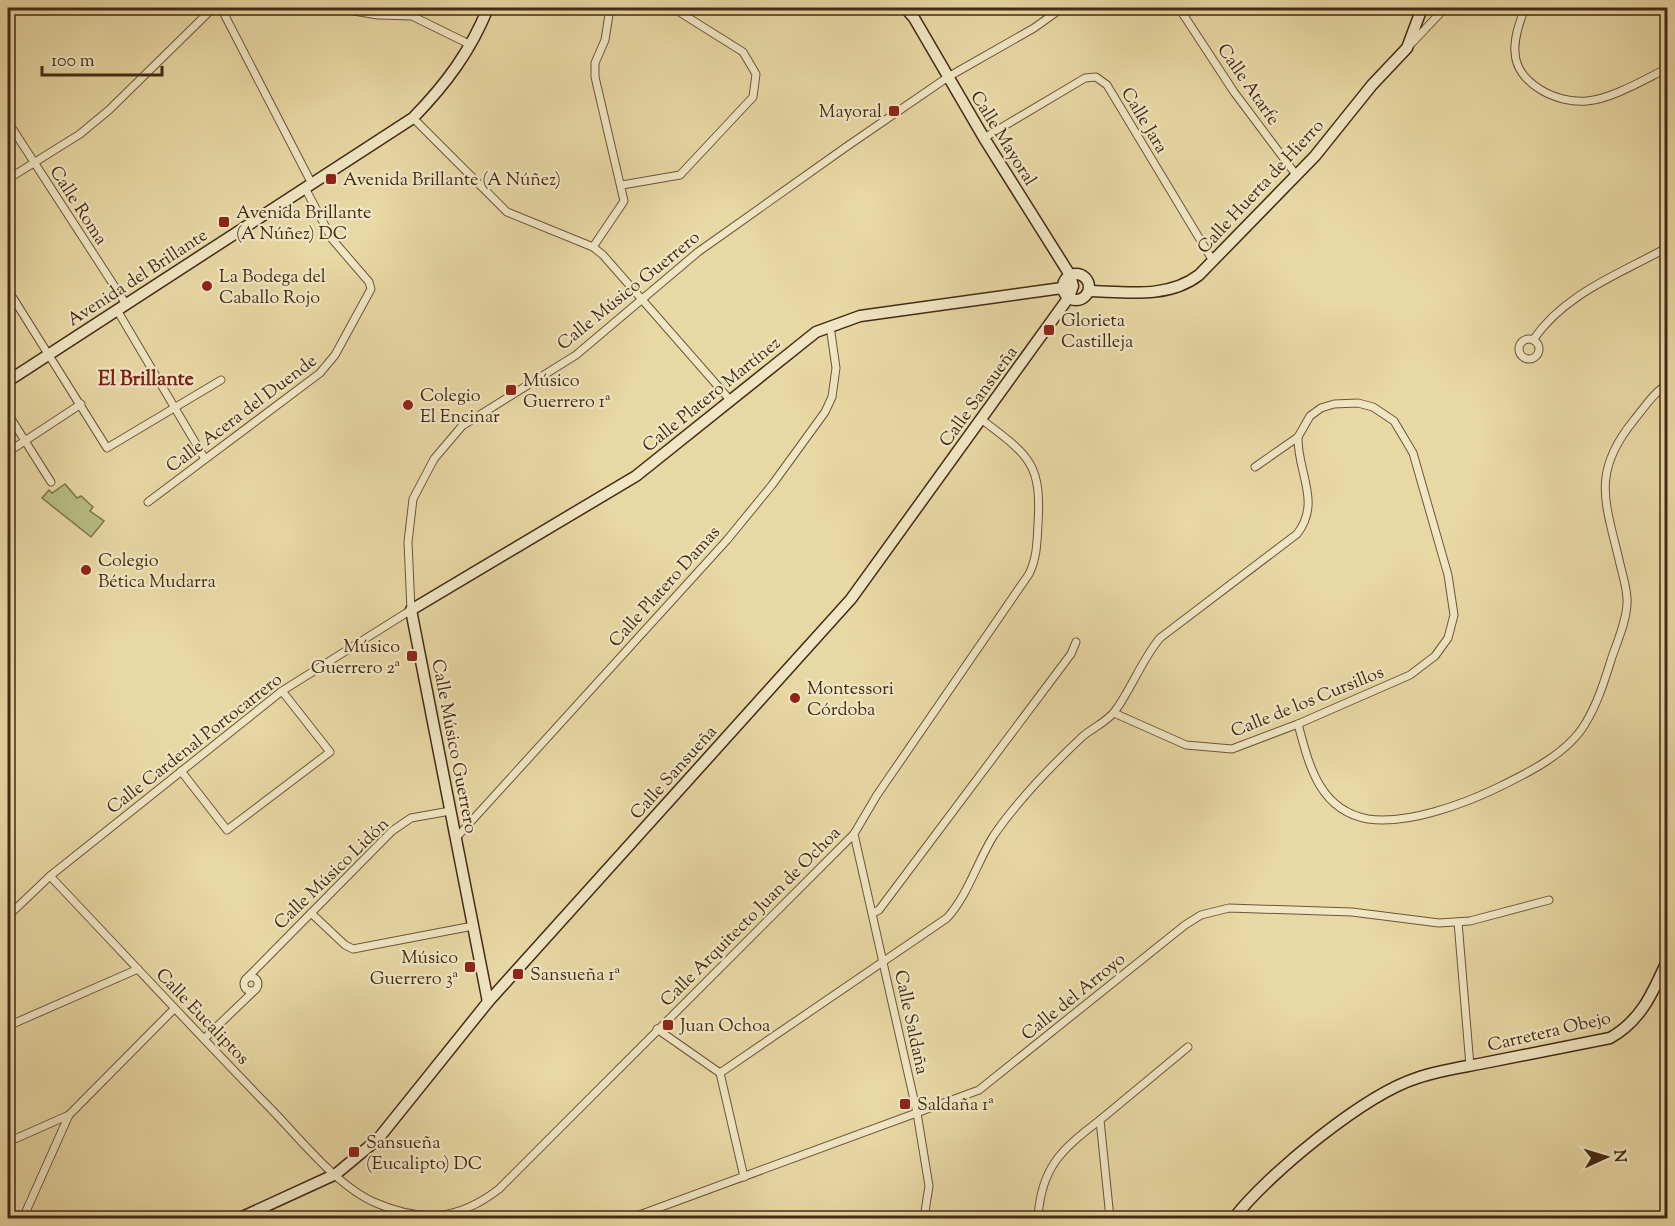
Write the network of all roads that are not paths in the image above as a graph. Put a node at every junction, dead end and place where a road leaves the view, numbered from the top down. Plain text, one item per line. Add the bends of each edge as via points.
1 (213, 8) edge
2 (221, 8) edge
3 (335, 8) edge
4 (488, 8) edge
5 (610, 8) edge
6 (673, 8) edge
7 (905, 8) edge
8 (1062, 8) edge
9 (1179, 8) edge
10 (1445, 8) edge
11 (1525, 8) edge
12 (1421, 10) edge
13 (1431, 22) junction
14 (471, 45) junction
15 (1407, 48) junction
16 (1668, 68) edge
17 (948, 77) junction
18 (413, 118) junction
19 (8, 122) edge
20 (984, 138) junction
21 (33, 162) junction
22 (1297, 176) junction
23 (8, 179) edge
24 (622, 185) junction
25 (309, 186) junction
26 (593, 247) junction
27 (1668, 247) edge
28 (1213, 261) junction
29 (1070, 275) junction
30 (8, 290) edge
31 (1068, 290) junction
32 (1089, 291) junction
33 (642, 299) junction
34 (121, 307) junction
35 (830, 326) junction
36 (1533, 340) dead end
37 (49, 354) junction
38 (221, 380) dead end
39 (8, 381) edge
40 (1668, 384) edge
41 (730, 400) junction
42 (81, 404) junction
43 (175, 407) junction
44 (8, 414) edge
45 (981, 420) junction
46 (1298, 437) junction
47 (25, 441) junction
48 (8, 452) edge
49 (205, 459) junction
50 (1255, 467) dead end
51 (51, 482) dead end
52 (148, 502) dead end
53 (411, 610) junction
54 (1076, 642) dead end
55 (282, 691) junction
56 (1114, 713) junction
57 (1298, 724) junction
58 (181, 771) junction
59 (450, 811) junction
60 (854, 834) junction
61 (456, 838) junction
62 (50, 876) junction
63 (1549, 900) dead end
64 (311, 912) junction
65 (873, 913) junction
66 (8, 916) edge
67 (1458, 922) junction
68 (473, 926) junction
69 (1668, 960) edge
70 (884, 962) junction
71 (138, 969) junction
72 (488, 1002) junction
73 (174, 1009) junction
74 (8, 1026) edge
75 (657, 1029) junction
76 (204, 1039) junction
77 (1188, 1047) dead end
78 (1470, 1066) junction
79 (720, 1073) junction
80 (917, 1113) junction
81 (69, 1115) junction
82 (1100, 1120) junction
83 (8, 1142) edge
84 (336, 1174) junction
85 (744, 1177) junction
86 (23, 1218) edge
87 (240, 1218) edge
88 (631, 1218) edge
89 (924, 1218) edge
90 (1038, 1218) edge
91 (1110, 1218) edge
92 (1234, 1218) edge

1 - 21 street via 109,110 80,134
2 - 25 street
3 - 14 street via 412,16
4 - 14 street, Avenida del Brillante
5 - 24 street via 595,77
6 - 24 street via 743,52 756,74 753,97 680,175
7 - 17 street, Calle Mayoral
8 - 17 street
9 - 22 street, Calle Atarfe via 1234,92
10 - 13 street, Calle Huerta de Hierro
11 - 16 street via 1515,51 1518,67 1552,97 1588,101 1623,90
12 - 13 street via 1425,21
12 - 15 street
13 - 15 street, Calle Huerta de Hierro
14 - 18 street, Avenida del Brillante via 454,72
15 - 22 street, Calle Huerta de Hierro
17 - 20 street, Calle Mayoral
17 - 33 street, Calle Músico Guerrero via 698,252
18 - 25 street, Avenida del Brillante
18 - 26 street via 507,212
19 - 21 street, Calle Roma
20 - 28 street, Calle Jara via 1085,78 1096,77 1107,85
20 - 29 street, Calle Mayoral
21 - 23 street
21 - 34 street, Calle Roma
22 - 28 street, Calle Huerta de Hierro
24 - 26 street via 624,201
25 - 34 street, Avenida del Brillante
25 - 49 street, Calle Acera del Duende via 332,239 371,288 335,354 320,373
26 - 33 street
27 - 36 street via 1589,288 1545,323
28 - 32 street, Calle Huerta de Hierro via 1177,289
29 - 31 street, Calle Mayoral
29 - 32 street via 1084,277
30 - 37 street
31 - 32 street, Calle Huerta de Hierro via 1080,299
31 - 35 street, Calle Platero Martínez via 860,316
31 - 45 street, Calle Sansueña
33 - 41 street
33 - 53 street, Calle Músico Guerrero via 576,355 462,426 434,459 413,499 409,520
34 - 37 street, Avenida del Brillante
34 - 43 street, Calle Roma
35 - 41 street, Calle Platero Martínez via 806,339
35 - 61 street, Calle Platero Damas via 836,368 832,397 772,485 727,540
37 - 39 street, Avenida del Brillante
37 - 42 street
38 - 43 street
40 - 57 street via 1625,431 1607,461 1605,496 1627,605 1598,698 1576,736 1534,768 1485,794 1443,809 1380,820 1358,816 1327,797 1317,785
41 - 53 street, Calle Platero Martínez via 636,476
42 - 43 street via 107,448
42 - 47 street
43 - 49 street, Calle Roma
44 - 47 street
45 - 60 street, Calle Arquitecto Juan de Ochoa via 1019,448 1035,471 1040,498 1033,567
45 - 72 street, Calle Sansueña via 851,599
46 - 50 street, Calle de los Cursillos
46 - 56 street via 1297,450 1310,497 1305,523 1297,534 1160,638 1145,655
46 - 57 street, Calle de los Cursillos via 1310,416 1335,404 1373,407 1394,421 1413,453 1448,575 1454,615 1448,638 1425,665 1388,686
47 - 48 street
47 - 51 street
49 - 52 street, Calle Acera del Duende
53 - 55 street, Calle Cardenal Portocarrero
53 - 59 street, Calle Músico Guerrero
54 - 65 street via 1071,654
55 - 58 street, Calle Cardenal Portocarrero
55 - 58 street via 330,752 227,830
56 - 57 street, Calle de los Cursillos via 1186,745 1216,749 1243,746
56 - 70 street via 1086,733 1027,793 994,836 953,912
58 - 62 street, Calle Cardenal Portocarrero
59 - 61 street, Calle Músico Guerrero
59 - 64 street, Calle Músico Lidón via 411,819 392,831
60 - 65 street, Calle Saldaña
60 - 75 street, Calle Arquitecto Juan de Ochoa
61 - 68 street, Calle Músico Guerrero
62 - 66 street, Calle Cardenal Portocarrero
62 - 71 street, Calle Eucaliptos
63 - 67 street, Calle del Arroyo
64 - 68 street via 354,950
64 - 76 street, Calle Músico Lidón via 246,979 256,979 256,989
65 - 70 street, Calle Saldaña
67 - 78 street, Carretera Obejo
67 - 80 street, Calle del Arroyo via 1426,922 1352,912 1214,910 1185,926 987,1085
68 - 72 street, Calle Músico Guerrero
69 - 78 street, Carretera Obejo via 1636,1020 1610,1038
70 - 79 street
70 - 80 street, Calle Saldaña
71 - 73 street, Calle Eucaliptos
71 - 74 street
72 - 84 street, Calle Sansueña via 378,1139
73 - 76 street, Calle Eucaliptos
73 - 81 street
75 - 79 street
75 - 84 street, Calle Arquitecto Juan de Ochoa via 499,1189 466,1210 434,1217 408,1214 363,1197
76 - 84 street, Calle Eucaliptos
77 - 82 street
78 - 92 street via 1417,1078 1380,1095 1267,1181
79 - 85 street
80 - 85 street, Calle del Arroyo
80 - 89 street, Calle Saldaña via 929,1186
81 - 83 street
81 - 86 street
82 - 90 street via 1064,1147 1054,1161 1041,1194
82 - 91 street
84 - 87 street, Calle Sansueña
85 - 88 street, Calle del Arroyo

